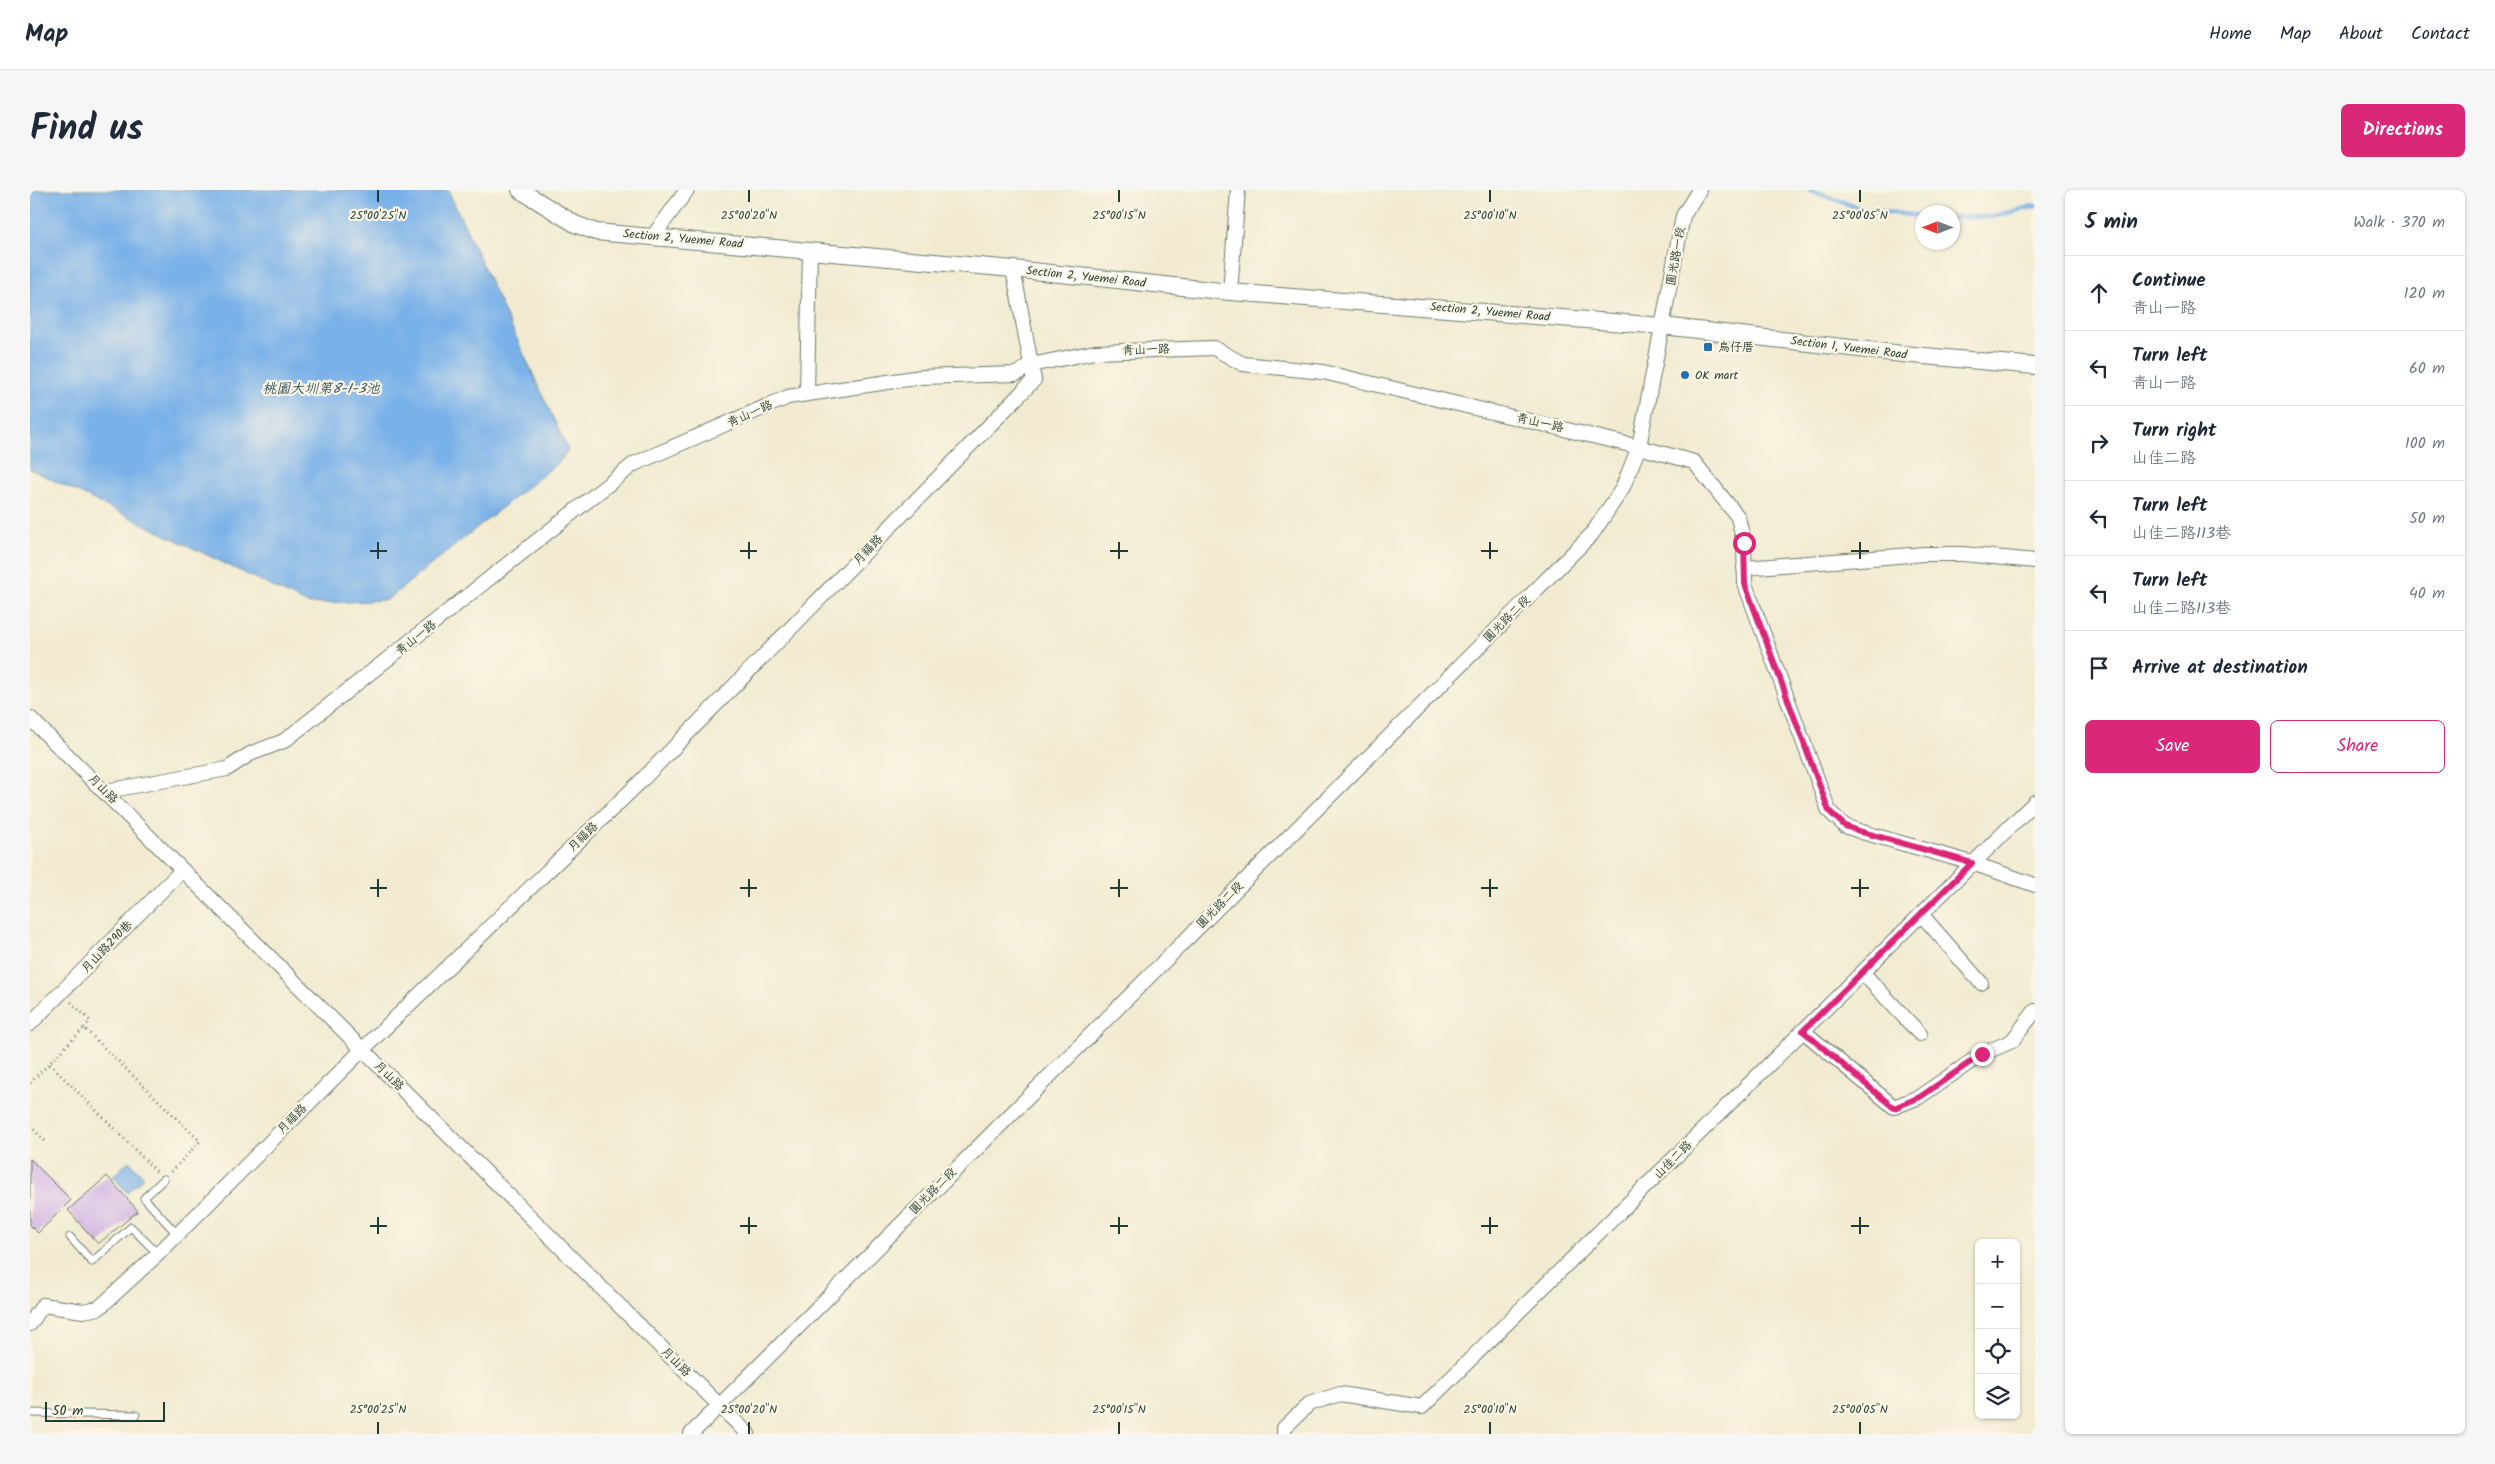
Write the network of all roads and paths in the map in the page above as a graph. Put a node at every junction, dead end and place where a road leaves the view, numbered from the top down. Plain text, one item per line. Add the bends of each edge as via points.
1 (520, 190) edge
2 (687, 190) edge
3 (1238, 190) edge
4 (1698, 190) edge
5 (654, 235) junction
6 (810, 252) junction
7 (1013, 269) junction
8 (1230, 292) junction
9 (1663, 326) junction
10 (1031, 365) junction
11 (2035, 366) edge
12 (807, 393) junction
13 (1639, 447) junction
14 (2035, 560) edge
15 (1744, 568) junction
16 (30, 718) edge
17 (106, 791) junction
18 (2035, 802) edge
19 (1972, 863) junction
20 (182, 870) junction
21 (2035, 885) edge
22 (1920, 914) junction
23 (1863, 973) junction
24 (1981, 983) dead end
25 (62, 993) junction
26 (2035, 1011) edge
27 (30, 1024) edge
28 (84, 1028) junction
29 (1803, 1031) junction
30 (1920, 1034) dead end
31 (362, 1050) junction
32 (50, 1064) dead end
33 (30, 1083) edge
34 (30, 1126) edge
35 (45, 1141) dead end
36 (164, 1179) junction
37 (177, 1234) junction
38 (70, 1237) dead end
39 (158, 1254) junction
40 (30, 1324) edge
41 (719, 1404) junction
42 (30, 1413) edge
43 (136, 1415) dead end
44 (691, 1434) edge
45 (748, 1434) edge
46 (1284, 1434) edge

1 - 5 street, Section 2, Yuemei Road via 575,224 596,232
2 - 5 street
3 - 8 street
4 - 9 street, 圓光路一段 via 1683,216
5 - 6 street, Section 2, Yuemei Road
6 - 7 street, Section 2, Yuemei Road
6 - 12 street
7 - 8 street, Section 2, Yuemei Road
7 - 10 street, 月福路
8 - 9 street, Section 2, Yuemei Road
9 - 11 street, Section 1, Yuemei Road
9 - 13 street, 圓光路二段
10 - 12 street, 青山一路 via 1016,374 921,377
10 - 13 street, 青山一路 via 1095,352 1214,348 1243,364 1323,372
10 - 31 street, 月福路 via 1034,380 641,781
12 - 17 street, 青山一路 via 788,396 634,464 284,741 250,754 228,769
13 - 15 street, 青山一路 via 1694,462 1738,517 1744,543
13 - 41 street, 圓光路二段 via 1622,489 1592,534
14 - 15 street via 1924,554
15 - 19 street, 青山一路 via 1745,584 1829,811 1845,826
16 - 17 street, 月山路
17 - 20 street, 月山路
18 - 19 street, 山佳二路
19 - 21 street, 青山一路
19 - 22 street, 山佳二路
20 - 25 street, 月山路290巷
20 - 31 street, 月山路
22 - 23 street, 山佳二路
22 - 24 street
23 - 29 street, 山佳二路
23 - 30 street
25 - 27 street, 月山路290巷
25 - 28 path via 90,1021
26 - 29 street via 2012,1041 1982,1054 1920,1097 1894,1108
28 - 33 path
28 - 36 path via 200,1141
29 - 46 street, 山佳二路 via 1422,1407 1340,1394 1309,1404 1284,1428
31 - 37 street, 月福路
31 - 41 street, 月山路
32 - 36 path
34 - 35 path
36 - 37 lane via 144,1198
37 - 39 street, 月福路
38 - 39 lane via 92,1262 131,1227
39 - 40 street, 月福路 via 99,1308 83,1311 43,1305
41 - 44 street, 圓光路二段
41 - 45 street, 月山路
42 - 43 lane

